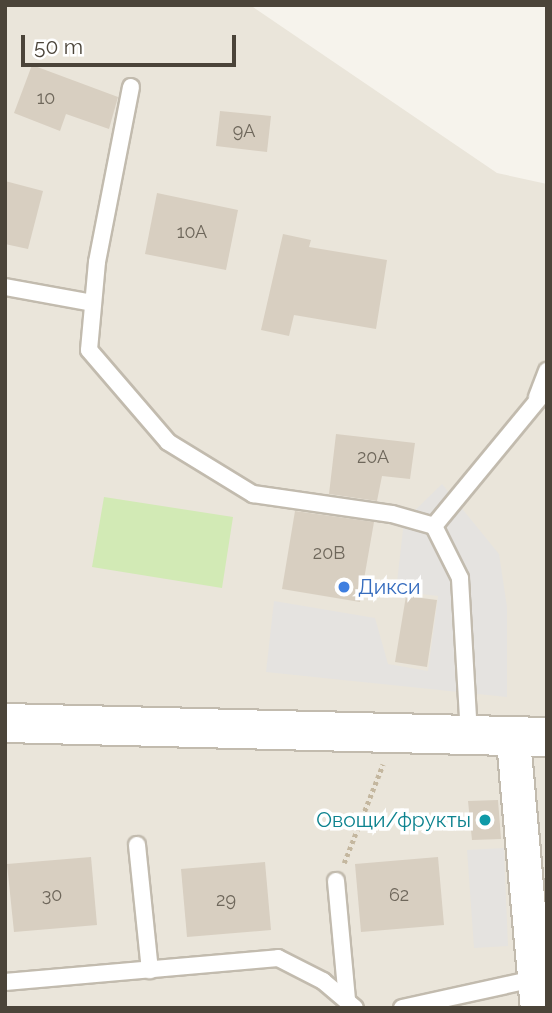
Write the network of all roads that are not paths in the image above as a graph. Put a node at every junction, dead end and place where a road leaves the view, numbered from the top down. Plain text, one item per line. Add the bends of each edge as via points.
1 (131, 88) dead end
2 (5, 288) edge
3 (93, 303) junction
4 (547, 371) edge
5 (542, 393) edge
6 (434, 526) junction
7 (5, 723) edge
8 (469, 736) junction
9 (530, 738) edge
10 (137, 845) dead end
11 (336, 881) road end
12 (150, 970) junction
13 (5, 982) edge
14 (535, 994) edge
15 (351, 1003) edge
16 (402, 1008) edge

1 - 3 lane
2 - 3 lane
3 - 6 lane via 89,350 168,442 253,494 392,513
4 - 5 lane
5 - 6 lane
6 - 8 lane via 460,578
7 - 8 street
8 - 9 street
9 - 14 street
10 - 12 lane
11 - 15 lane
12 - 13 lane
12 - 15 lane via 278,958
14 - 16 lane

